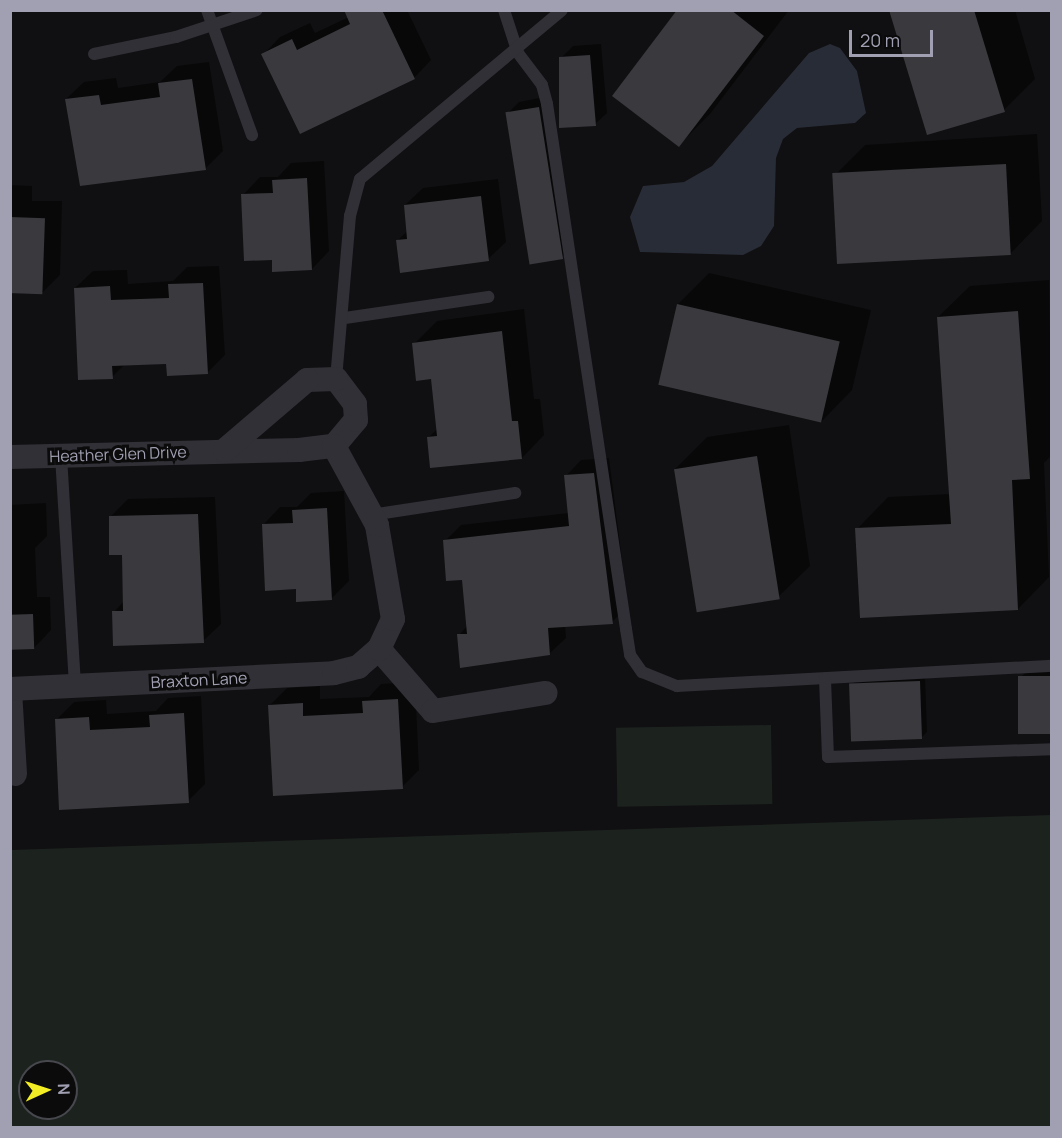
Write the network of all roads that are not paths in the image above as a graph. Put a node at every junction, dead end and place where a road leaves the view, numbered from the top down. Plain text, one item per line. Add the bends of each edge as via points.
1 (207, 10) edge
2 (257, 10) edge
3 (504, 10) edge
4 (562, 10) edge
5 (213, 27) junction
6 (518, 53) junction
7 (94, 54) dead end
8 (252, 135) dead end
9 (488, 297) dead end
10 (345, 318) junction
11 (336, 379) junction
12 (334, 446) junction
13 (225, 450) junction
14 (61, 456) junction
15 (10, 458) edge
16 (515, 494) dead end
17 (371, 515) junction
18 (379, 649) junction
19 (1052, 666) edge
20 (825, 679) junction
21 (75, 686) junction
22 (10, 689) edge
23 (546, 693) dead end
24 (1052, 748) edge
25 (15, 774) dead end

1 - 5 lane
2 - 5 lane
3 - 6 lane
4 - 6 lane
5 - 7 lane
5 - 8 lane
6 - 10 lane via 360,179 350,216
6 - 20 lane via 542,85 547,104 630,655 642,672 677,686
9 - 10 lane
10 - 11 lane
11 - 12 street via 355,404 356,420
11 - 13 street via 307,380
12 - 13 street, Heather Glen Drive
12 - 17 street, Braxton Lane
13 - 14 street, Heather Glen Drive
14 - 15 street, Heather Glen Drive
14 - 21 lane
16 - 17 lane
17 - 18 street, Braxton Lane via 393,619
18 - 21 street, Braxton Lane via 358,667 334,674
18 - 23 street via 433,711
19 - 20 lane
20 - 24 lane via 828,757
21 - 22 street, Braxton Lane
22 - 25 street

